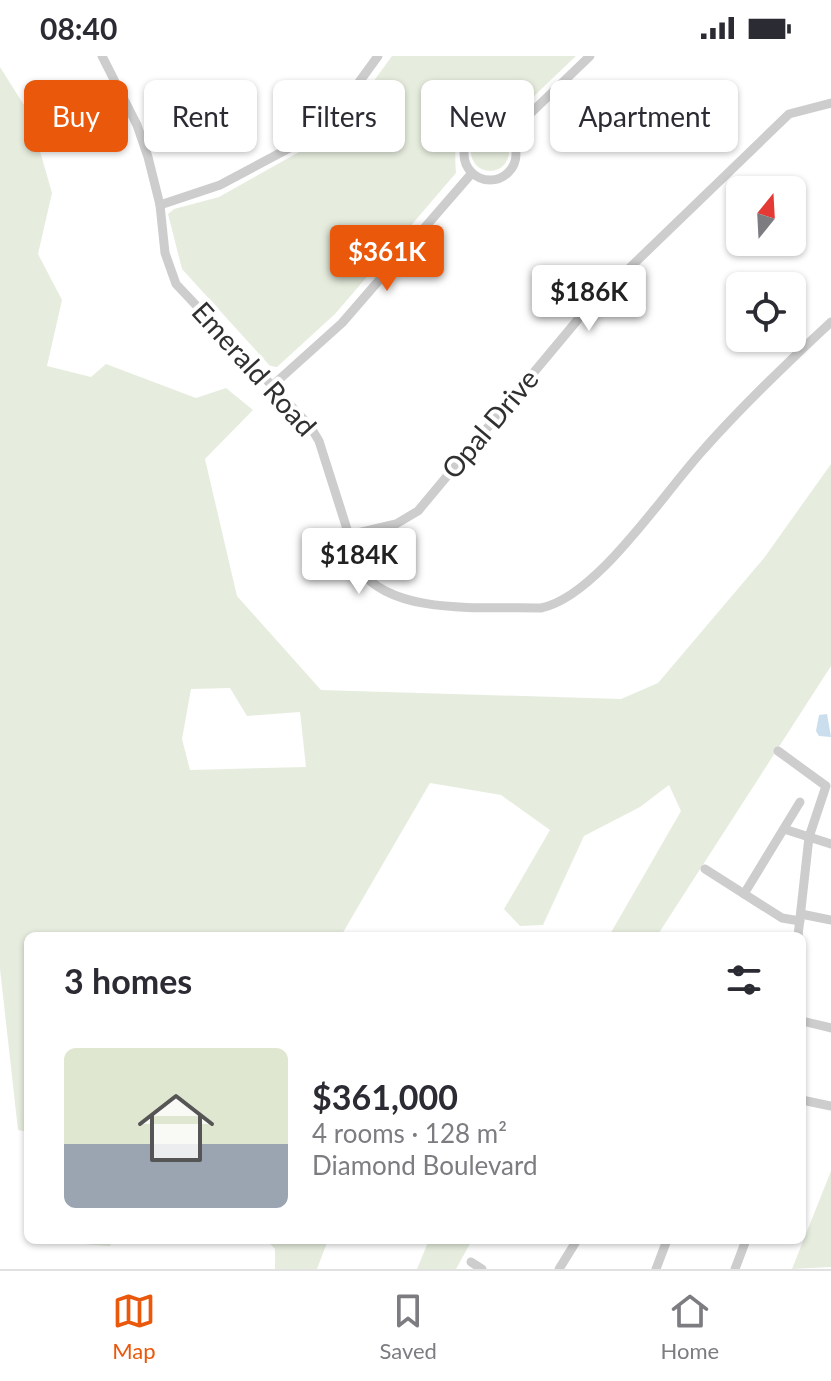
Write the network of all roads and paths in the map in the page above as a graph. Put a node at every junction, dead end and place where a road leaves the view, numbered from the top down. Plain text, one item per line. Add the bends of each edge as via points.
1 (102, 56) edge
2 (378, 56) edge
3 (590, 56) edge
4 (831, 103) edge
5 (534, 110) edge
6 (465, 152) edge
7 (516, 152) edge
8 (472, 173) junction
9 (160, 205) junction
10 (831, 322) edge
11 (273, 385) junction
12 (349, 535) junction
13 (778, 751) dead end
14 (800, 802) dead end
15 (784, 829) junction
16 (809, 837) junction
17 (831, 844) edge
18 (705, 869) dead end
19 (744, 894) junction
20 (800, 918) junction
21 (831, 920) edge
22 (798, 932) edge
23 (806, 1022) edge
24 (831, 1028) edge
25 (806, 1101) edge
26 (831, 1106) edge
27 (575, 1244) edge
28 (665, 1244) edge
29 (744, 1244) edge
30 (471, 1262) dead end
31 (482, 1269) edge
32 (559, 1269) edge
33 (656, 1269) edge
34 (735, 1269) edge

1 - 9 street, Emerald Road via 137,125
2 - 9 street via 325,129 220,185
3 - 5 street
4 - 12 street, Opal Drive via 789,114 585,311 418,511 396,524
6 - 8 street
7 - 8 street via 510,172 491,180
8 - 11 street via 342,323
9 - 11 street, Emerald Road via 165,253 176,284
10 - 12 street, Emerald Road via 705,447 589,583 562,604 533,608 399,599 371,586
11 - 12 street, Emerald Road via 319,441
13 - 16 street via 826,786
14 - 15 street
15 - 16 street
15 - 19 street
16 - 17 street
16 - 20 street
18 - 19 street
19 - 20 street via 782,918
20 - 21 street
20 - 22 street
23 - 24 street
25 - 26 street
27 - 32 street
28 - 33 street
29 - 34 street
30 - 31 street

